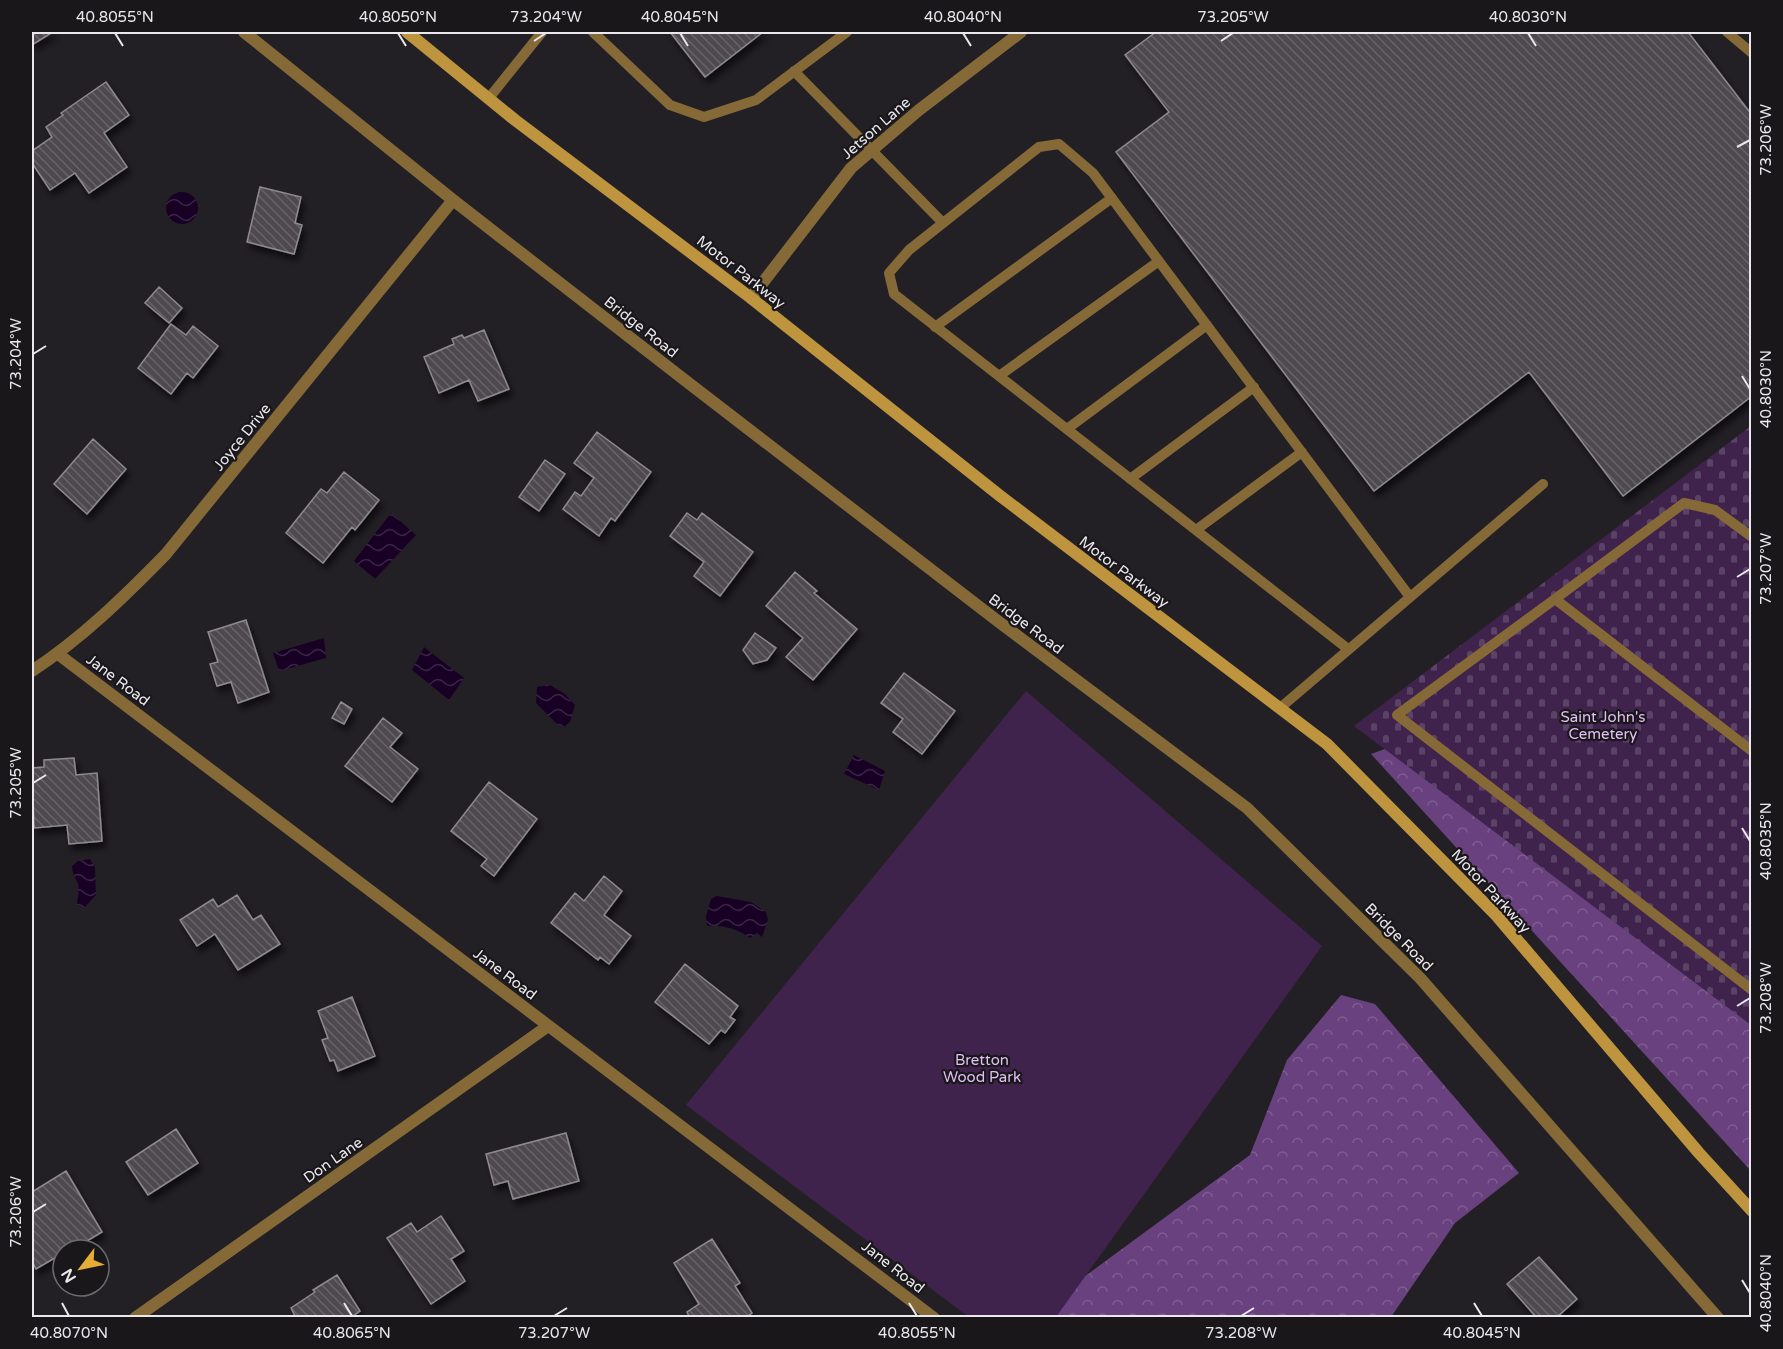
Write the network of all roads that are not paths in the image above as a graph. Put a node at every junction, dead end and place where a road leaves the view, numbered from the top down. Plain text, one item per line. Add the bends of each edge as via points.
1 (244, 32) edge
2 (407, 32) edge
3 (542, 32) edge
4 (593, 32) edge
5 (847, 32) edge
6 (1021, 32) edge
7 (1727, 32) edge
8 (1752, 54) edge
9 (794, 71) junction
10 (489, 98) junction
11 (872, 150) junction
12 (1112, 198) junction
13 (453, 200) junction
14 (944, 223) junction
15 (1159, 261) junction
16 (751, 298) junction
17 (1207, 325) junction
18 (935, 327) junction
19 (999, 376) junction
20 (1254, 387) junction
21 (1066, 429) junction
22 (1302, 452) junction
23 (1130, 479) junction
24 (1543, 483) dead end
25 (1196, 530) junction
26 (1752, 537) edge
27 (1410, 597) junction
28 (1555, 599) junction
29 (1348, 649) junction
30 (58, 654) junction
31 (32, 671) edge
32 (1280, 708) junction
33 (1752, 751) edge
34 (1752, 990) edge
35 (548, 1026) junction
36 (1752, 1211) edge
37 (135, 1317) edge
38 (934, 1317) edge
39 (1718, 1317) edge

1 - 13 street, Bridge Road
2 - 10 main road, Motor Parkway
3 - 10 lane
4 - 9 lane via 670,105 704,117 756,100
5 - 9 lane
6 - 11 street, Jetson Lane
7 - 8 lane
9 - 11 lane
10 - 16 main road, Motor Parkway
11 - 14 lane
11 - 16 street, Jetson Lane via 851,168
12 - 14 lane via 1093,173 1059,144 1039,147
12 - 15 lane
12 - 18 lane
13 - 30 street, Joyce Drive via 166,554 117,605
13 - 39 street, Bridge Road via 999,622 1247,808 1420,978
14 - 18 lane via 909,250 889,273 894,294
15 - 17 lane
15 - 19 lane
16 - 32 main road, Motor Parkway via 999,495
17 - 20 lane
17 - 21 lane
18 - 19 lane
19 - 21 lane
20 - 22 lane
20 - 23 lane
21 - 23 lane
22 - 25 lane
22 - 27 lane
23 - 25 lane
24 - 27 lane
25 - 29 lane
26 - 28 lane via 1715,510 1684,503
27 - 29 lane
28 - 33 lane
28 - 34 lane via 1398,715
29 - 32 lane
30 - 31 street, Joyce Drive
30 - 35 street, Jane Road
32 - 36 main road, Motor Parkway via 1327,744 1496,915
35 - 37 street, Don Lane
35 - 38 street, Jane Road

